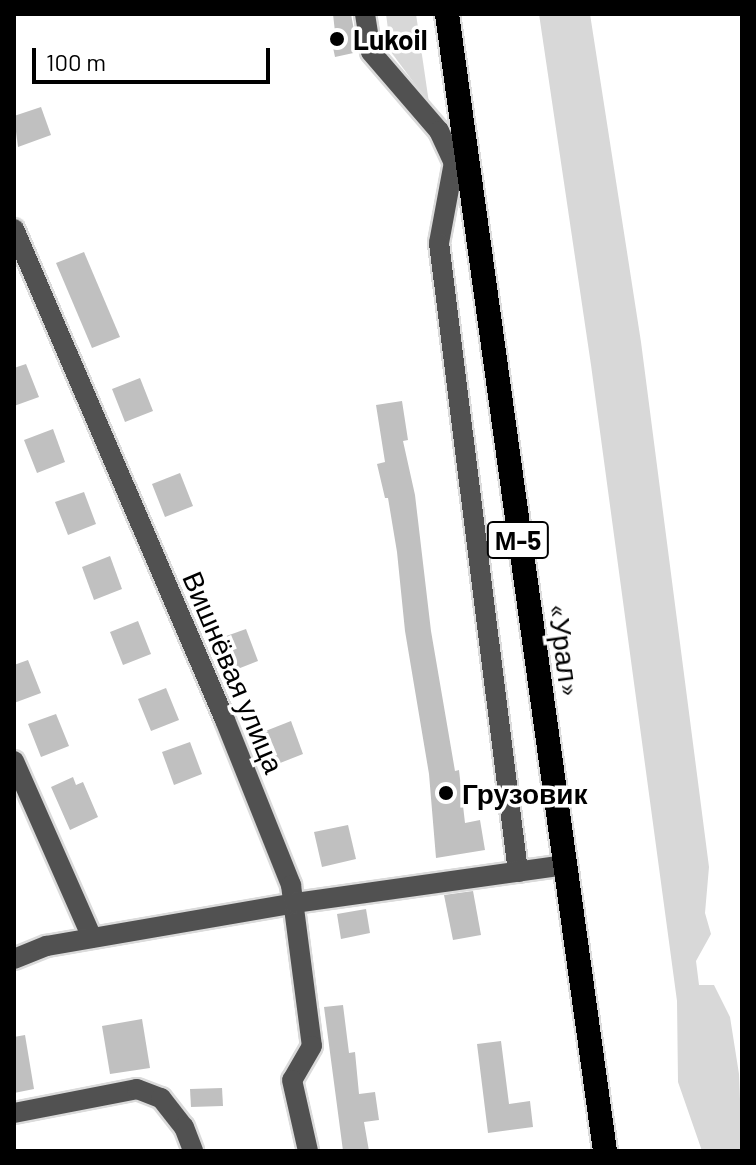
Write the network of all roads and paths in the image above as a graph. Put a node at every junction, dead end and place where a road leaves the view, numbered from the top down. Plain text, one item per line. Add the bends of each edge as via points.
1 (365, 14) edge
2 (447, 14) edge
3 (454, 162) junction
4 (476, 214) junction
5 (14, 229) edge
6 (14, 761) edge
7 (564, 865) junction
8 (518, 872) junction
9 (295, 903) junction
10 (92, 938) junction
11 (14, 959) edge
12 (14, 1113) edge
13 (193, 1151) edge
14 (308, 1151) edge
15 (605, 1151) edge

1 - 3 street via 371,52 439,131
2 - 4 highway, «Урал» / М-5
3 - 4 street
3 - 8 street via 439,243
4 - 7 highway, «Урал» / М-5
5 - 9 street, Вишнёвая улица via 225,720
6 - 10 street
7 - 8 street
7 - 15 highway, «Урал» / М-5
8 - 9 street
9 - 10 street
9 - 14 street, Вишнёвая улица via 312,1046 292,1080
10 - 11 street
12 - 13 street via 137,1089 161,1098 184,1127

